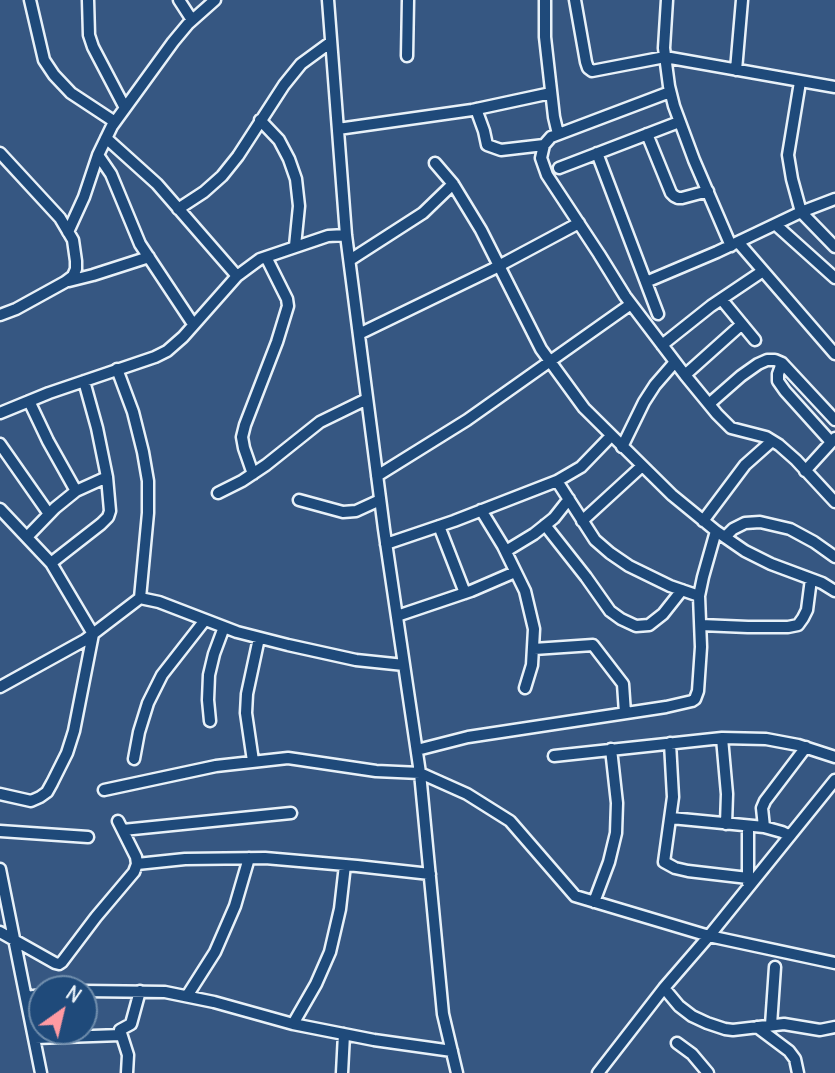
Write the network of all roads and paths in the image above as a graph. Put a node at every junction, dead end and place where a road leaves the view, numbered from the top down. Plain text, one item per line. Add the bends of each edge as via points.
1 (30, 0) edge
2 (88, 0) edge
3 (179, 0) edge
4 (215, 0) edge
5 (328, 0) edge
6 (408, 0) edge
7 (545, 0) edge
8 (575, 0) edge
9 (667, 0) edge
10 (742, 0) edge
11 (192, 20) junction
12 (331, 42) junction
13 (407, 56) dead end
14 (665, 57) junction
15 (737, 70) junction
16 (800, 82) junction
17 (835, 88) edge
18 (670, 92) junction
19 (551, 93) junction
20 (125, 108) junction
21 (476, 109) junction
22 (260, 120) junction
23 (115, 122) junction
24 (680, 122) junction
25 (338, 130) junction
26 (558, 134) junction
27 (647, 134) junction
28 (106, 138) junction
29 (544, 145) junction
30 (0, 153) edge
31 (597, 153) junction
32 (99, 155) junction
33 (435, 163) dead end
34 (559, 168) dead end
35 (453, 184) junction
36 (708, 191) junction
37 (835, 199) edge
38 (178, 209) junction
39 (801, 212) junction
40 (579, 223) junction
41 (776, 225) junction
42 (68, 232) junction
43 (346, 235) junction
44 (734, 244) junction
45 (295, 246) junction
46 (835, 247) edge
47 (149, 257) junction
48 (267, 257) junction
49 (349, 260) junction
50 (498, 266) junction
51 (763, 271) junction
52 (237, 276) junction
53 (835, 278) edge
54 (65, 282) junction
55 (646, 282) junction
56 (722, 300) junction
57 (631, 304) junction
58 (658, 314) dead end
59 (0, 315) edge
60 (194, 324) junction
61 (742, 324) junction
62 (359, 334) junction
63 (755, 340) dead end
64 (662, 345) junction
65 (835, 354) edge
66 (549, 360) junction
67 (675, 362) junction
68 (782, 363) junction
69 (117, 369) junction
70 (685, 375) junction
71 (84, 381) junction
72 (367, 399) junction
73 (29, 401) junction
74 (709, 404) junction
75 (0, 413) edge
76 (835, 420) edge
77 (611, 436) junction
78 (833, 440) edge
79 (772, 441) junction
80 (0, 444) edge
81 (622, 447) junction
82 (642, 466) junction
83 (805, 471) junction
84 (253, 474) junction
85 (377, 476) junction
86 (107, 477) junction
87 (557, 481) junction
88 (76, 491) junction
89 (218, 493) dead end
90 (569, 499) junction
91 (299, 500) dead end
92 (380, 500) junction
93 (835, 502) edge
94 (0, 509) edge
95 (481, 510) junction
96 (49, 514) junction
97 (703, 520) junction
98 (582, 521) junction
99 (545, 525) junction
100 (439, 526) junction
101 (720, 534) junction
102 (27, 537) junction
103 (386, 544) junction
104 (506, 551) junction
105 (835, 557) edge
106 (51, 563) junction
107 (515, 572) junction
108 (811, 579) junction
109 (682, 590) junction
110 (835, 591) edge
111 (465, 593) junction
112 (699, 596) junction
113 (140, 597) junction
114 (397, 616) junction
115 (205, 620) junction
116 (701, 625) junction
117 (224, 627) junction
118 (93, 634) junction
119 (259, 638) junction
120 (534, 649) junction
121 (404, 665) junction
122 (0, 687) edge
123 (524, 688) dead end
124 (625, 713) junction
125 (210, 721) dead end
126 (722, 738) junction
127 (670, 743) junction
128 (806, 747) junction
129 (611, 749) junction
130 (417, 750) junction
131 (554, 756) dead end
132 (835, 757) edge
133 (134, 759) dead end
134 (253, 761) junction
135 (421, 773) junction
136 (835, 780) edge
137 (104, 790) dead end
138 (0, 794) edge
139 (291, 813) dead end
140 (671, 818) junction
141 (726, 824) junction
142 (748, 825) junction
143 (764, 827) junction
144 (0, 831) edge
145 (790, 836) junction
146 (88, 837) dead end
147 (249, 858) junction
148 (137, 864) junction
149 (345, 865) junction
150 (0, 869) edge
151 (430, 874) junction
152 (748, 883) junction
153 (594, 902) junction
154 (0, 932) edge
155 (709, 936) junction
156 (14, 940) junction
157 (835, 963) edge
158 (775, 967) dead end
159 (664, 988) junction
160 (98, 991) edge
161 (140, 991) junction
162 (187, 996) junction
163 (26, 998) joint
164 (28, 1008) edge
165 (293, 1024) junction
166 (771, 1025) junction
167 (757, 1027) junction
168 (835, 1027) edge
169 (344, 1034) junction
170 (121, 1035) junction
171 (98, 1036) edge
172 (677, 1043) dead end
173 (35, 1045) edge
174 (452, 1051) junction
175 (795, 1071) edge
176 (41, 1073) edge
177 (127, 1073) edge
178 (342, 1073) edge
179 (457, 1073) edge
180 (598, 1073) edge
181 (708, 1073) edge

1 - 23 street via 44,60 54,75 71,93
2 - 20 street via 93,47
3 - 11 street
4 - 11 street
5 - 12 street
6 - 13 street
7 - 19 street
8 - 14 street via 586,62 592,71
9 - 14 street
10 - 15 street
11 - 20 street
12 - 22 street via 301,64
12 - 25 street
14 - 15 street
14 - 18 street
15 - 16 street
16 - 17 street
16 - 39 street via 788,155
18 - 24 street
18 - 26 street
19 - 21 street
19 - 26 street
20 - 23 street
21 - 25 street
21 - 29 street via 487,145 501,150
22 - 38 street via 222,176
22 - 45 street via 279,140 296,179
23 - 28 street
24 - 27 street
24 - 36 street
25 - 43 street
26 - 29 street
27 - 31 street
27 - 36 street via 674,196
28 - 32 street
28 - 38 street
29 - 40 street via 541,158 547,175
30 - 42 street
31 - 34 street
31 - 55 street
32 - 42 street
32 - 47 street
33 - 35 street
35 - 49 street via 423,213
35 - 50 street
36 - 44 street
37 - 39 street
38 - 52 street
39 - 41 street
39 - 46 street
40 - 50 street
40 - 57 street
41 - 44 street
41 - 53 street
42 - 54 street via 76,269
43 - 45 street
43 - 49 street
44 - 51 street
44 - 55 street
45 - 48 street
47 - 54 street
47 - 60 street
48 - 52 street
48 - 84 street via 288,306 242,437
49 - 62 street
50 - 62 street
50 - 66 street
51 - 56 street
51 - 65 street
52 - 60 street
54 - 59 street
55 - 58 street
56 - 61 street
56 - 64 street
57 - 64 street
57 - 66 street
60 - 69 street via 167,351
61 - 63 street
61 - 70 street
62 - 72 street
64 - 67 street
66 - 77 street
66 - 85 street via 467,420
67 - 70 street
67 - 81 street via 644,402
68 - 74 street via 766,360 758,364
68 - 76 street
68 - 78 street via 778,374 785,391
69 - 71 street
69 - 113 street via 133,412 148,481
70 - 74 street
71 - 73 street
71 - 86 street
72 - 84 street via 320,422
72 - 85 street
73 - 75 street
73 - 88 street
74 - 79 street via 731,428
77 - 81 street
77 - 87 street via 581,467
78 - 83 street
79 - 83 street
79 - 97 street via 745,465
80 - 96 street
81 - 82 street
82 - 97 street
82 - 98 street
83 - 93 street
84 - 89 street
85 - 92 street
86 - 88 street
86 - 106 street via 108,517
87 - 90 street
87 - 95 street
88 - 96 street
90 - 98 street
90 - 99 street
91 - 92 street via 343,512
92 - 103 street
94 - 102 street
95 - 100 street
95 - 104 street
96 - 102 street
97 - 101 street
98 - 109 street via 595,540 620,560
99 - 104 street
99 - 109 street via 611,611 636,626 649,625
100 - 103 street
100 - 111 street
101 - 105 street via 760,522 790,529
101 - 108 street via 771,564
101 - 112 street
102 - 106 street
103 - 114 street
104 - 107 street
106 - 118 street
107 - 111 street
107 - 120 street via 525,591
108 - 110 street
108 - 116 street via 807,610 797,625
109 - 112 street
111 - 114 street
112 - 116 street
113 - 115 street
113 - 118 street
114 - 121 street
115 - 117 street
115 - 133 street via 162,675 148,703
116 - 124 street via 695,699
117 - 119 street
117 - 125 street via 209,675
118 - 122 street
118 - 138 street via 74,731 47,792 31,801
119 - 121 street via 356,660
119 - 134 street via 246,713
120 - 123 street
120 - 124 street via 593,645 623,684
121 - 130 street
124 - 130 street via 468,737
126 - 127 street
126 - 128 street via 766,739
126 - 141 street
127 - 129 street
127 - 140 street
128 - 132 street
128 - 143 street via 765,801
129 - 131 street
129 - 153 street via 616,833
130 - 135 street
134 - 135 street via 288,758
134 - 137 street
135 - 151 street
135 - 153 street via 510,821 575,896
136 - 145 street
139 - 148 street via 121,825
140 - 141 street
140 - 152 street via 663,856 666,864
141 - 142 street
142 - 143 street
142 - 152 street
143 - 145 street
144 - 146 street
145 - 152 street
147 - 148 street
147 - 149 street
147 - 162 street via 215,952
148 - 156 street via 59,964
149 - 151 street
149 - 165 street via 330,953
150 - 156 street
151 - 174 street via 443,1014
152 - 155 street
153 - 155 street
154 - 156 street
155 - 157 street
155 - 159 street
156 - 163 street
158 - 166 street
159 - 167 street via 679,1006 707,1023 733,1031
159 - 180 street
160 - 161 street
161 - 162 street
161 - 170 street via 133,1021 121,1028
162 - 165 street
163 - 164 street
165 - 169 street
166 - 167 street
166 - 168 street
167 - 175 street via 789,1051
169 - 174 street
169 - 178 street
170 - 171 street
170 - 177 street via 128,1055
172 - 181 street
173 - 176 street
174 - 179 street

